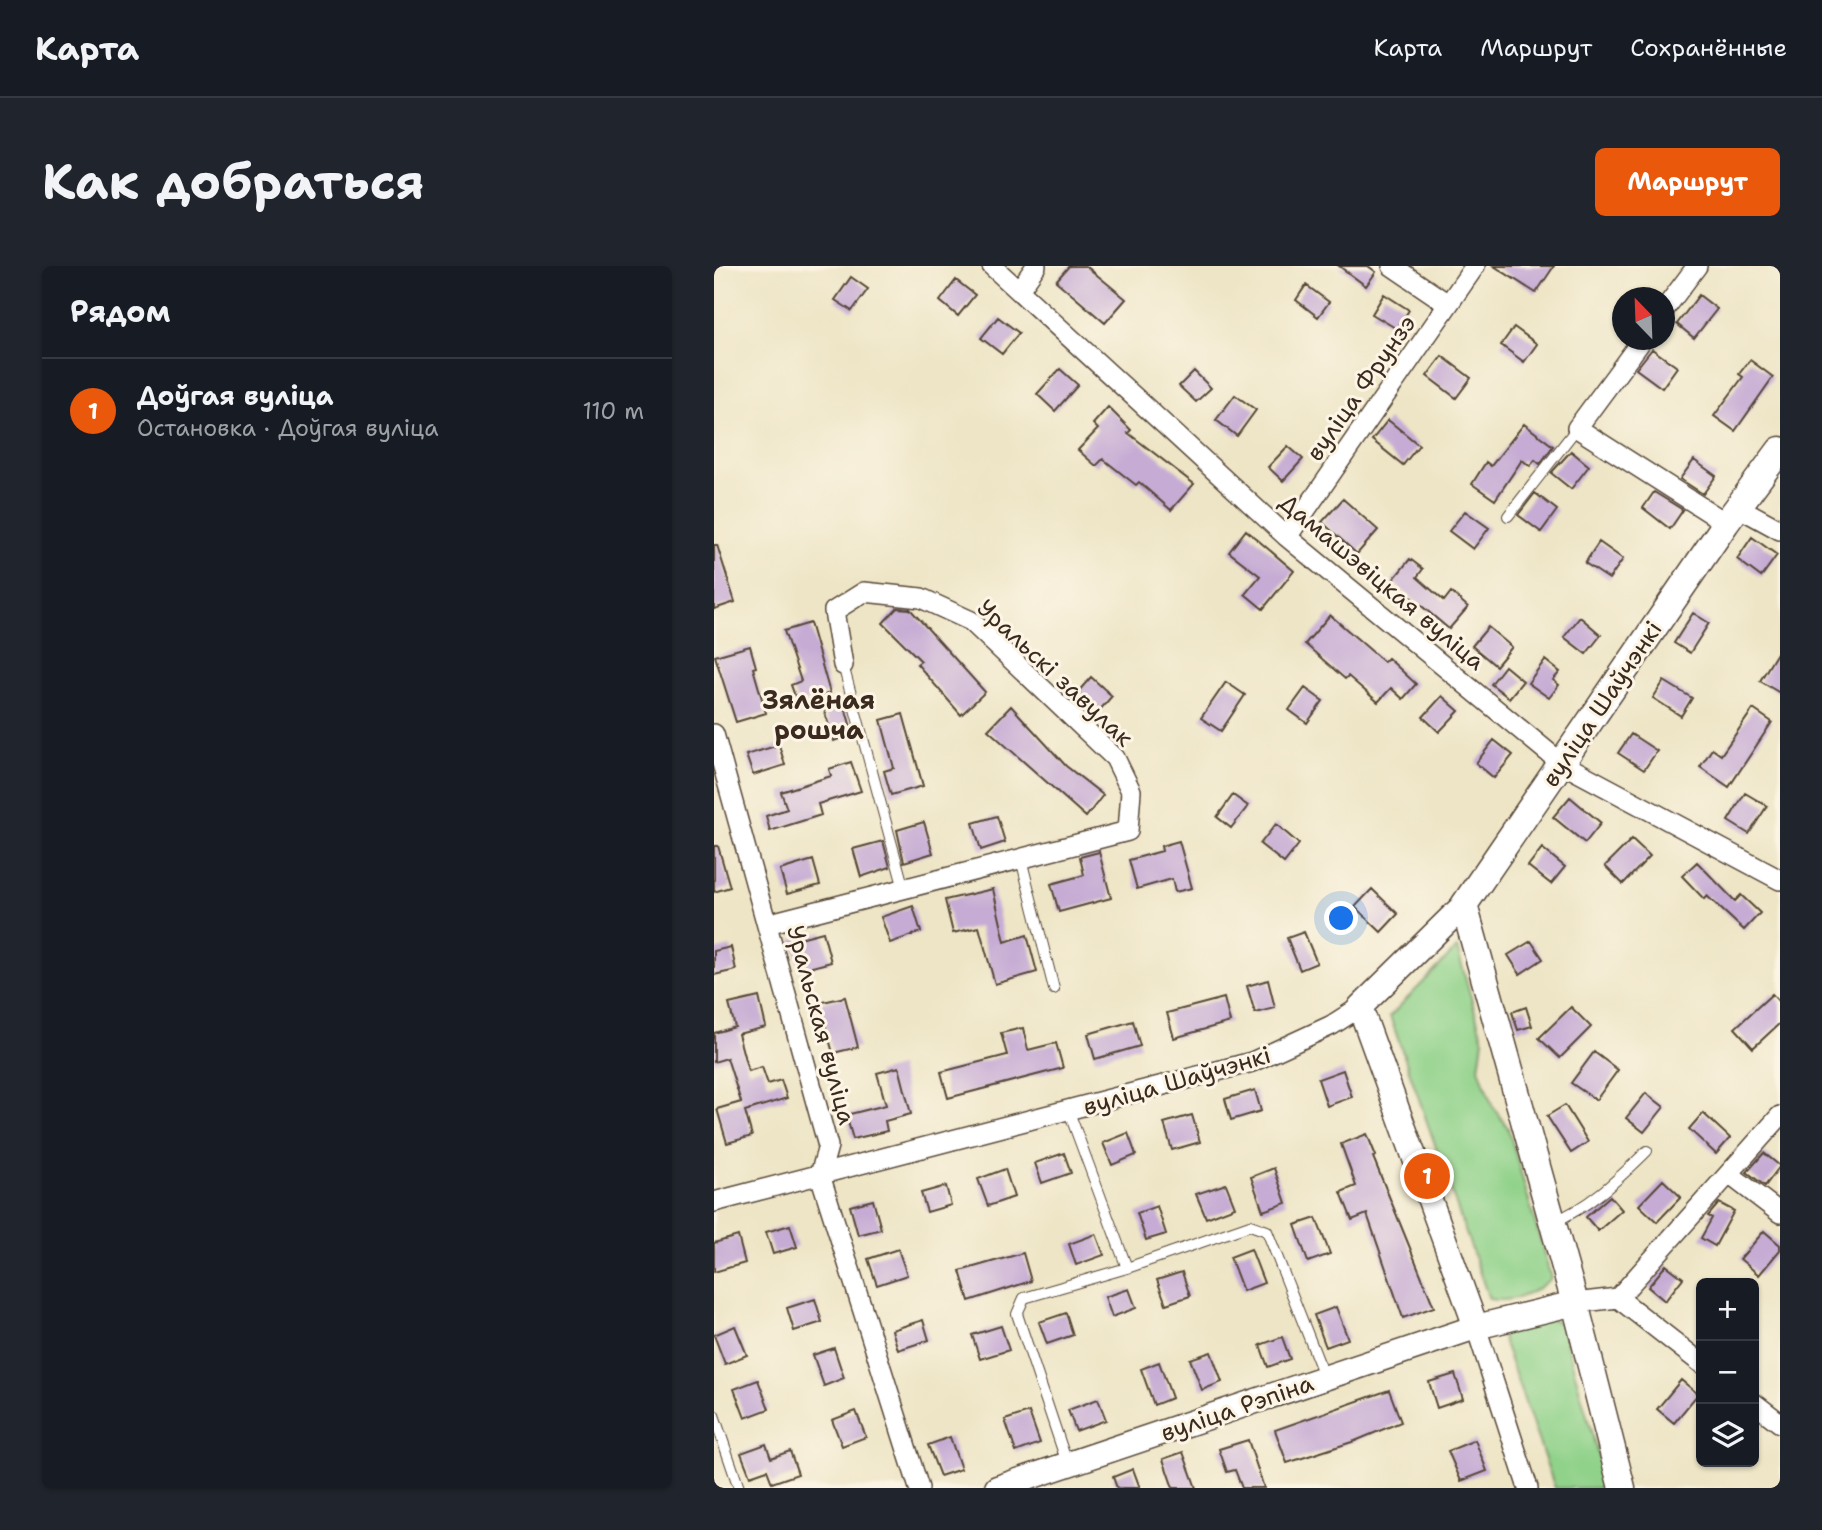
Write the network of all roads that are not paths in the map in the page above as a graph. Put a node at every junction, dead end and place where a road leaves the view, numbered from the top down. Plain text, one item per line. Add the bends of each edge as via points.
1 (992, 266) edge
2 (1036, 266) edge
3 (1392, 266) edge
4 (1475, 266) edge
5 (1697, 266) edge
6 (1020, 290) junction
7 (1675, 295) edge
8 (1448, 304) junction
9 (1635, 350) edge
10 (1577, 428) junction
11 (1780, 450) edge
12 (1732, 515) junction
13 (1508, 516) dead end
14 (1780, 530) edge
15 (1287, 537) junction
16 (843, 665) joint
17 (714, 734) edge
18 (1561, 763) junction
19 (1021, 859) junction
20 (1780, 880) edge
21 (904, 889) junction
22 (1464, 905) junction
23 (768, 924) junction
24 (1054, 989) dead end
25 (1360, 1007) junction
26 (1069, 1112) junction
27 (1780, 1116) edge
28 (1647, 1151) dead end
29 (1728, 1174) junction
30 (820, 1175) junction
31 (714, 1202) edge
32 (1780, 1213) edge
33 (1552, 1222) junction
34 (1127, 1268) junction
35 (1618, 1298) junction
36 (1575, 1303) junction
37 (1476, 1327) junction
38 (1696, 1359) edge
39 (1325, 1378) junction
40 (1755, 1404) edge
41 (714, 1415) edge
42 (1780, 1423) edge
43 (1067, 1465) junction
44 (739, 1488) edge
45 (919, 1488) edge
46 (997, 1488) edge
47 (1528, 1488) edge
48 (1622, 1488) edge

1 - 6 street, Дамашэвіцкая вуліца
2 - 6 street
3 - 8 street
4 - 8 street, вуліца Фрунзэ
5 - 7 street
6 - 15 street, Дамашэвіцкая вуліца
8 - 15 street, вуліца Фрунзэ
9 - 10 street
10 - 12 street
10 - 13 lane
11 - 12 main road, вуліца Шаўчэнкі
12 - 14 street
12 - 18 main road, вуліца Шаўчэнкі
15 - 18 street, Дамашэвіцкая вуліца
16 - 19 street, Уральскі завулак via 834,611 864,592 921,598 971,621 1115,758 1131,791 1128,831
16 - 21 lane
17 - 23 street, Уральская вуліца
18 - 20 street, Дамашэвіцкая вуліца
18 - 22 main road, вуліца Шаўчэнкі
19 - 21 street, Уральскі завулак
19 - 24 lane
21 - 23 street, Уральскі завулак
22 - 25 street, вуліца Шаўчэнкі
22 - 33 main road
23 - 30 street, Уральская вуліца via 828,1146
25 - 26 street, вуліца Шаўчэнкі via 1332,1026 1252,1062
25 - 37 street
26 - 30 street, вуліца Шаўчэнкі
26 - 34 lane
27 - 29 street
28 - 33 lane via 1575,1213
29 - 32 street
29 - 35 street
30 - 31 street, вуліца Шаўчэнкі
30 - 45 street, Уральская вуліца
33 - 36 main road
34 - 39 lane via 1250,1226 1267,1231
34 - 43 lane via 1024,1298 1017,1314
35 - 36 street
35 - 38 street
36 - 37 street, вуліца Рэпіна
36 - 48 main road
37 - 39 street, вуліца Рэпіна
37 - 47 street
39 - 43 street, вуліца Рэпіна
40 - 42 street
41 - 44 lane
43 - 46 street, вуліца Рэпіна

